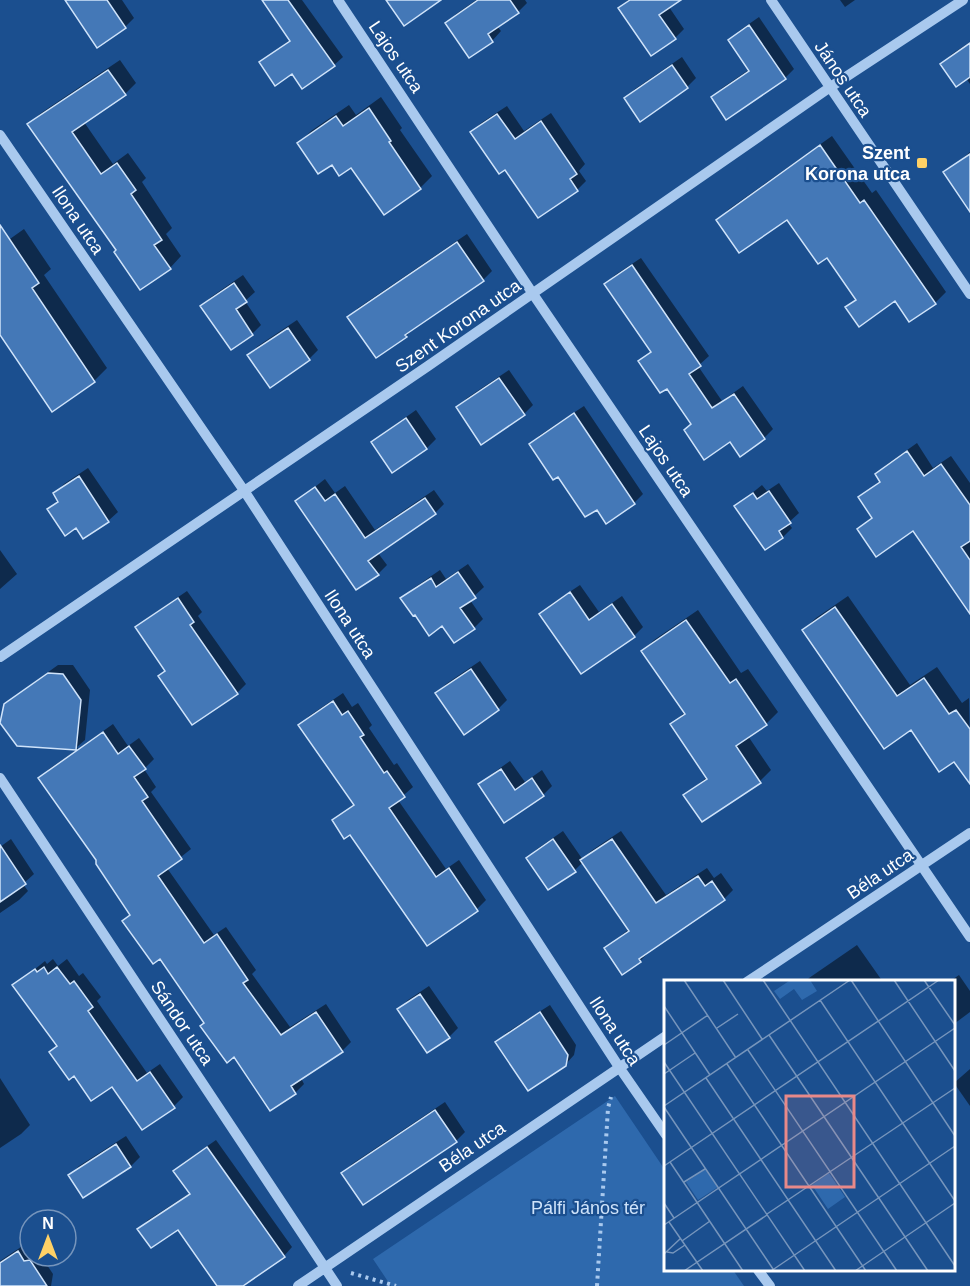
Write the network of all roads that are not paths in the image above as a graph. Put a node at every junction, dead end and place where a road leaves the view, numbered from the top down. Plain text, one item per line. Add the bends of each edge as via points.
1 (338, 0) edge
2 (771, 0) edge
3 (963, 0) edge
4 (829, 88) junction
5 (0, 135) edge
6 (533, 294) junction
7 (970, 294) edge
8 (245, 492) junction
9 (0, 657) edge
10 (0, 778) edge
11 (970, 833) edge
12 (921, 866) junction
13 (970, 937) edge
14 (749, 980) edge
15 (664, 1037) edge
16 (619, 1067) junction
17 (664, 1132) edge
18 (324, 1268) junction
19 (759, 1271) edge
20 (298, 1286) edge
21 (337, 1286) edge
22 (770, 1286) edge

1 - 6 street, Lajos utca
2 - 4 street, János utca
3 - 4 street, Szent Korona utca
4 - 6 street, Szent Korona utca
4 - 7 street, János utca
5 - 8 street, Ilona utca
6 - 8 street, Szent Korona utca
6 - 12 street, Lajos utca
8 - 9 street, Szent Korona utca
8 - 16 street, Ilona utca
10 - 18 street, Sándor utca
11 - 12 street, Béla utca
12 - 13 street, Lajos utca
12 - 14 street, Béla utca
15 - 16 street, Béla utca
16 - 17 street, Ilona utca
16 - 18 street, Béla utca
18 - 20 street, Béla utca
18 - 21 street, Sándor utca
19 - 22 street

